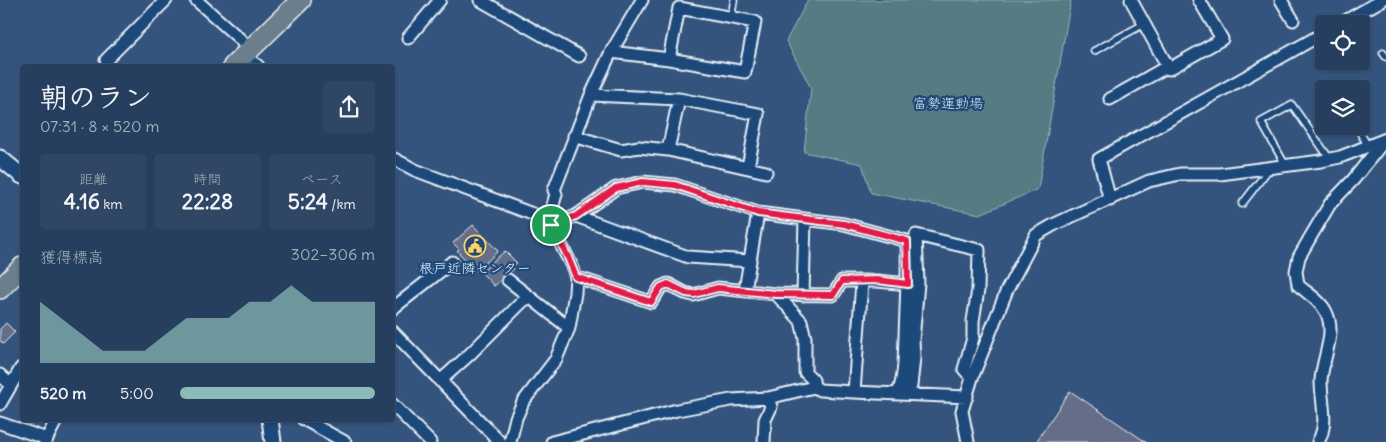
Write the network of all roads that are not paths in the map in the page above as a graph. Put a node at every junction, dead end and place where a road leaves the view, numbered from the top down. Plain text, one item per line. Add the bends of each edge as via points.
1 (166, 0) edge
2 (196, 0) edge
3 (301, 0) edge
4 (440, 0) edge
5 (480, 0) edge
6 (642, 0) edge
7 (734, 0) edge
8 (1131, 0) edge
9 (1200, 0) edge
10 (1281, 0) edge
11 (1382, 0) edge
12 (1356, 15) edge
13 (731, 18) junction
14 (1293, 20) dead end
15 (1144, 24) junction
16 (408, 38) dead end
17 (1315, 38) edge
18 (611, 52) junction
19 (1094, 52) dead end
20 (579, 56) dead end
21 (669, 59) junction
22 (106, 60) dead end
23 (246, 60) edge
24 (1168, 66) junction
25 (591, 95) junction
26 (679, 99) junction
27 (1110, 99) dead end
28 (1361, 135) edge
29 (574, 136) junction
30 (1386, 139) edge
31 (1368, 146) junction
32 (668, 150) junction
33 (0, 158) edge
34 (1330, 159) junction
35 (396, 164) edge
36 (1286, 166) junction
37 (748, 167) junction
38 (1270, 168) junction
39 (766, 172) dead end
40 (20, 174) edge
41 (1110, 200) junction
42 (1242, 204) dead end
43 (758, 213) junction
44 (576, 216) junction
45 (805, 218) junction
46 (551, 223) junction
47 (750, 261) junction
48 (452, 262) dead end
49 (20, 269) edge
50 (576, 277) junction
51 (508, 280) dead end
52 (862, 282) junction
53 (908, 284) junction
54 (0, 289) edge
55 (745, 290) junction
56 (776, 294) junction
57 (803, 295) junction
58 (528, 296) junction
59 (395, 307) edge
60 (569, 328) junction
61 (395, 334) edge
62 (20, 368) edge
63 (0, 375) edge
64 (972, 378) junction
65 (440, 380) junction
66 (11, 386) junction
67 (814, 387) junction
68 (854, 392) junction
69 (903, 394) junction
70 (967, 397) junction
71 (768, 398) junction
72 (0, 404) edge
73 (395, 407) edge
74 (55, 422) edge
75 (270, 422) edge
76 (308, 422) edge
77 (0, 423) edge
78 (46, 440) edge
79 (273, 442) edge
80 (345, 442) edge
81 (430, 442) edge
82 (500, 442) edge
83 (510, 442) edge
84 (552, 442) edge
85 (764, 442) edge
86 (968, 442) edge
87 (1318, 442) edge

1 - 22 street
2 - 23 street via 240,40
3 - 23 main road
4 - 16 street
5 - 20 street
6 - 18 street
7 - 13 lane
8 - 15 street
9 - 24 street via 1222,39 1169,69
10 - 14 street
11 - 12 street
13 - 21 street via 679,8
13 - 21 street via 755,22 745,72
15 - 19 lane
15 - 24 street
17 - 41 street via 1099,159
18 - 21 street
18 - 25 street
24 - 27 street
25 - 26 street
25 - 29 street
26 - 32 street
26 - 37 street via 758,114
28 - 31 lane
29 - 32 street via 621,150
29 - 46 street via 554,190
30 - 31 street
30 - 87 street via 1330,204 1299,257 1298,285 1321,304 1330,324 1322,381 1324,428
31 - 34 street
32 - 37 street
33 - 40 street
34 - 36 street
34 - 36 lane via 1292,105 1261,122
35 - 46 street
36 - 38 street
37 - 39 street
38 - 41 street via 1220,174 1180,174 1149,181
38 - 42 lane
41 - 64 street via 1036,234 1007,290
43 - 44 street via 675,185 643,182 616,188
43 - 45 street
43 - 47 street
44 - 46 street
44 - 47 street via 688,257
45 - 53 street via 844,224 907,241
45 - 57 street
46 - 50 street
47 - 55 street
48 - 59 street
49 - 54 main road
50 - 55 street via 651,302 661,287 668,284 694,294 718,288
50 - 60 street
51 - 58 street
52 - 53 street via 877,280
52 - 57 street via 842,281 833,295
52 - 68 street
53 - 69 street
55 - 56 street
56 - 57 street
56 - 67 street via 801,321 805,372 813,380
58 - 60 street
58 - 65 street via 470,355
60 - 83 street via 556,359 523,402
61 - 65 street
62 - 66 street
63 - 66 street
64 - 69 street via 964,369 973,338 979,250 916,235 918,283 914,358 910,386
64 - 70 street
65 - 82 street
66 - 72 street
67 - 68 street
67 - 71 street
68 - 69 street
69 - 70 street
70 - 86 street via 962,411
71 - 84 street via 739,399 677,410
71 - 85 street via 771,407 765,420
73 - 81 street
74 - 78 street
75 - 79 street
76 - 80 street
77 - 78 street

